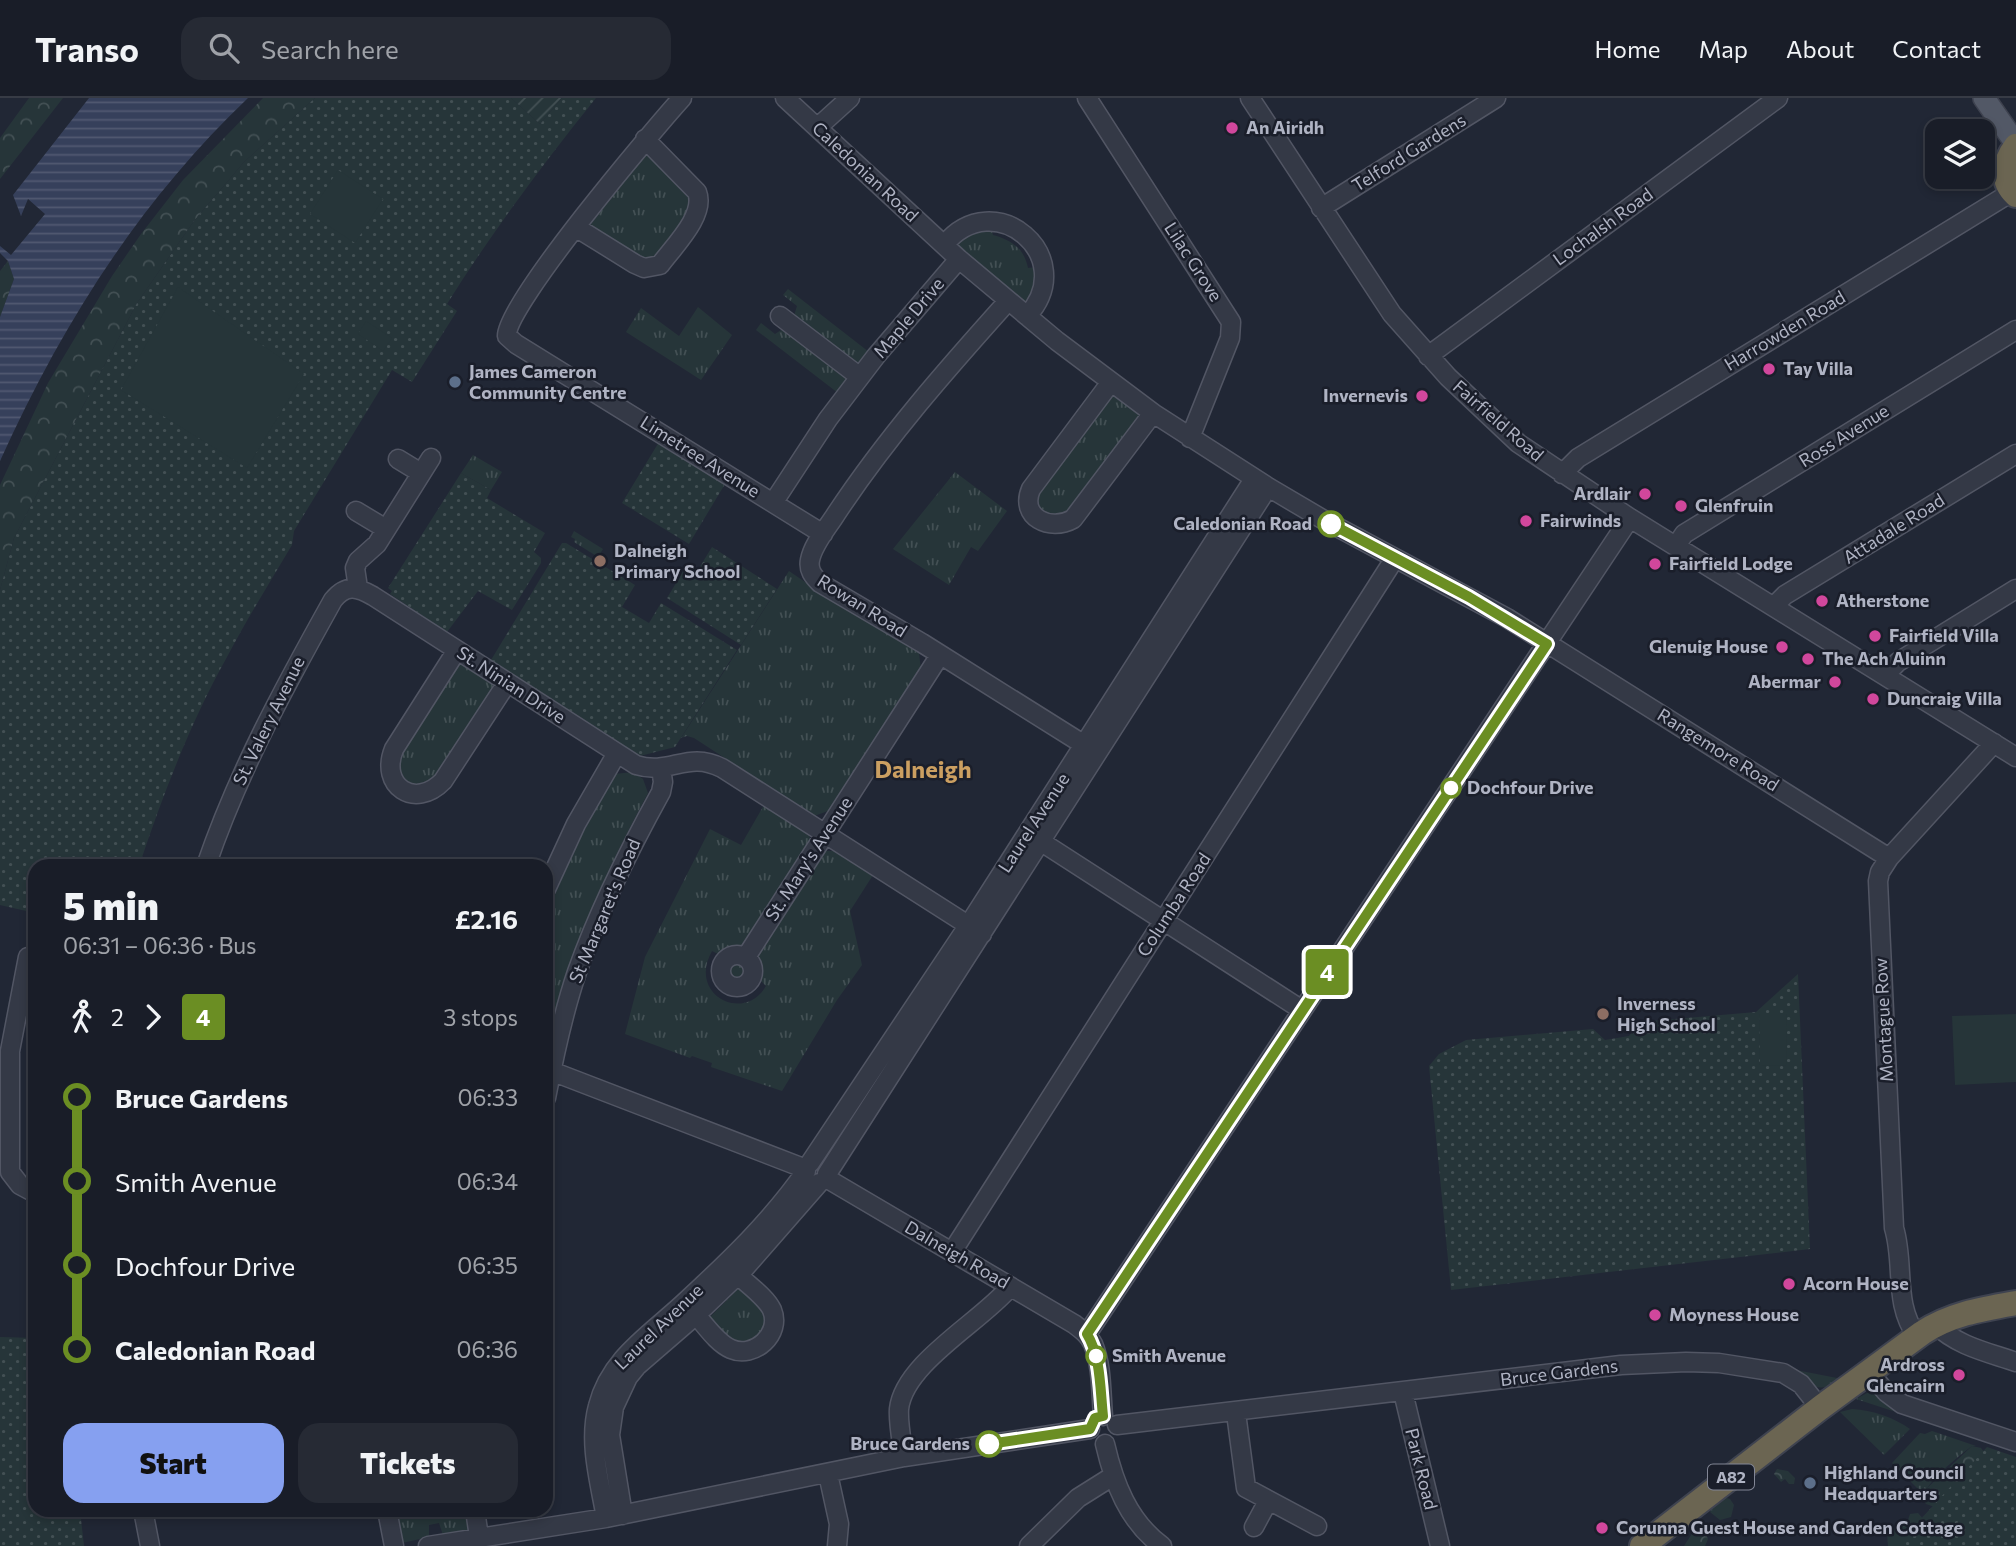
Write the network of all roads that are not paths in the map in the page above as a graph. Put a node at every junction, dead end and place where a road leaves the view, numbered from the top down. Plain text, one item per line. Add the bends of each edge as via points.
1 (682, 98) edge
2 (785, 98) edge
3 (850, 98) edge
4 (1087, 98) edge
5 (1250, 98) edge
6 (1496, 98) edge
7 (1778, 98) edge
8 (1984, 98) edge
9 (817, 127) junction
10 (645, 139) junction
11 (2016, 145) edge
12 (2014, 193) edge
13 (1321, 208) junction
14 (577, 228) junction
15 (944, 245) junction
16 (959, 259) junction
17 (1008, 301) junction
18 (780, 315) dead end
19 (1027, 316) junction
20 (2016, 330) edge
21 (1428, 356) junction
22 (860, 377) junction
23 (1111, 382) junction
24 (1153, 413) junction
25 (1190, 438) junction
26 (2016, 454) edge
27 (398, 459) dead end
28 (1562, 474) junction
29 (1261, 483) junction
30 (774, 503) junction
31 (356, 511) dead end
32 (1630, 518) junction
33 (386, 529) junction
34 (823, 534) junction
35 (1676, 546) junction
36 (1395, 558) junction
37 (353, 588) junction
38 (2016, 589) edge
39 (1774, 606) junction
40 (1547, 644) junction
41 (457, 650) junction
42 (940, 654) junction
43 (1885, 675) junction
44 (507, 683) junction
45 (1994, 743) junction
46 (1090, 749) junction
47 (617, 753) junction
48 (2016, 757) edge
49 (669, 766) junction
50 (825, 834) junction
51 (1040, 841) junction
52 (1889, 858) junction
53 (208, 859) edge
54 (553, 874) edge
55 (1164, 920) junction
56 (975, 930) junction
57 (746, 957) dead end
58 (28, 984) edge
59 (1302, 1010) junction
60 (553, 1056) edge
61 (553, 1072) edge
62 (815, 1173) junction
63 (28, 1189) edge
64 (952, 1252) junction
65 (738, 1275) junction
66 (1010, 1287) junction
67 (2016, 1303) edge
68 (696, 1315) junction
69 (1926, 1330) junction
70 (1087, 1334) junction
71 (2016, 1362) edge
72 (1869, 1371) junction
73 (1403, 1392) junction
74 (1820, 1408) junction
75 (1236, 1413) junction
76 (1110, 1420) junction
77 (1090, 1429) junction
78 (2016, 1442) edge
79 (1105, 1444) junction
80 (904, 1457) junction
81 (828, 1474) junction
82 (1113, 1476) junction
83 (1268, 1501) junction
84 (614, 1516) junction
85 (144, 1517) edge
86 (388, 1517) edge
87 (476, 1517) edge
88 (1317, 1526) dead end
89 (1254, 1527) dead end
90 (480, 1537) junction
91 (150, 1546) edge
92 (394, 1546) edge
93 (428, 1546) edge
94 (836, 1546) edge
95 (1029, 1546) edge
96 (1162, 1546) edge
97 (1440, 1546) edge
98 (1642, 1546) edge

1 - 10 street
2 - 9 street, Caledonian Road
3 - 9 street
4 - 25 street, Lilac Grove via 1231,322 1230,338
5 - 13 street, Fairfield Road
6 - 13 street, Telford Gardens
7 - 21 street, Lochalsh Road
8 - 11 main road
9 - 15 street, Caledonian Road
10 - 14 street
10 - 14 street via 699,198 697,214 660,265 644,268 635,264
11 - 12 highway via 2004,169
12 - 28 street, Harrowden Road via 1578,458
13 - 21 street, Fairfield Road via 1380,299
14 - 30 street, Limetree Avenue via 515,314 507,335
15 - 16 street, Caledonian Road
15 - 19 street via 964,227 982,222 1000,222 1025,234 1037,248 1044,275 1041,293
16 - 17 street, Caledonian Road
16 - 22 street, Maple Drive
17 - 19 street, Caledonian Road
17 - 34 street, Rowan Road via 897,429
18 - 22 street
19 - 23 street, Caledonian Road
20 - 35 street, Ross Avenue via 1684,534
21 - 28 street, Fairfield Road via 1507,433
22 - 30 street, Maple Drive
23 - 24 street, Caledonian Road
23 - 24 street via 1031,489 1027,506 1034,515 1055,525 1073,519
24 - 25 street, Caledonian Road
25 - 29 street, Caledonian Road
26 - 39 street, Attadale Road
27 - 33 street via 426,466
28 - 32 street, Fairfield Road
29 - 36 street, Caledonian Road
29 - 46 street, Laurel Avenue
30 - 34 street, Limetree Avenue
31 - 33 street
32 - 35 street, Fairfield Road
32 - 40 street
33 - 37 street via 358,561
34 - 42 street, Rowan Road via 810,557 813,576
35 - 39 street, Fairfield Road
36 - 40 street, Caledonian Road
36 - 55 street, Columba Road
37 - 41 street, St. Ninian Drive
37 - 53 street, St. Valery Avenue via 333,600 269,717
38 - 43 street via 1898,662
39 - 43 street, Fairfield Road
40 - 52 street, Rangemore Road
40 - 59 street
41 - 44 street, St. Ninian Drive
41 - 44 street via 394,749 390,772 404,791 426,794 443,781
42 - 46 street, Rowan Road
42 - 50 street, St. Mary's Avenue
43 - 45 street, Fairfield Road
44 - 47 street, St. Ninian Drive
45 - 48 street, Fairfield Road
45 - 52 street, Montague Row
46 - 51 street, Laurel Avenue
46 - 56 street, Laurel Avenue
47 - 49 street, St. Ninian Drive via 647,768
47 - 54 street
49 - 50 street, St. Ninian Drive via 710,762
49 - 60 street, St Margaret's Road via 581,962
50 - 56 street, St. Ninian Drive
50 - 57 street, St. Mary's Avenue
51 - 55 street
51 - 56 street, Laurel Avenue
52 - 69 street, Montague Row via 1878,881 1894,1228 1909,1326
55 - 59 street
55 - 64 street, Columba Road
56 - 62 street, Laurel Avenue
58 - 63 street via 10,1051 10,1172
59 - 70 street
61 - 62 street, Dalneigh Road
62 - 64 street, Dalneigh Road
62 - 65 street, Laurel Avenue via 796,1212
62 - 84 street, Laurel Avenue via 610,1374 597,1408 595,1442
64 - 66 street, Dalneigh Road
65 - 68 street, Laurel Avenue
65 - 68 street, Laurel Avenue via 772,1310 774,1323 761,1346 750,1351 730,1349
66 - 70 street, Dalneigh Road
66 - 80 street via 936,1352 908,1387 899,1409
67 - 69 highway, A82 via 1968,1312
68 - 84 street, Laurel Avenue via 637,1366 614,1407 610,1435
69 - 71 street
69 - 72 highway, A82
70 - 76 street
72 - 74 highway, A82
72 - 78 street via 1902,1404
73 - 74 street, Bruce Gardens via 1621,1365 1706,1363 1783,1373 1801,1384
73 - 75 street, Bruce Gardens
73 - 97 street, Park Road
74 - 98 highway, A82
75 - 76 street, Bruce Gardens
75 - 83 street via 1243,1480 1246,1488
76 - 77 street via 1095,1418
76 - 79 street via 1115,1438
77 - 79 street via 1093,1438
77 - 80 street
79 - 82 street
80 - 81 street
81 - 84 street
81 - 94 street via 839,1524
82 - 95 street via 1078,1498
82 - 96 street via 1135,1520
83 - 88 street
83 - 89 street
84 - 90 street
85 - 91 street
86 - 92 street
87 - 90 street
90 - 93 street

